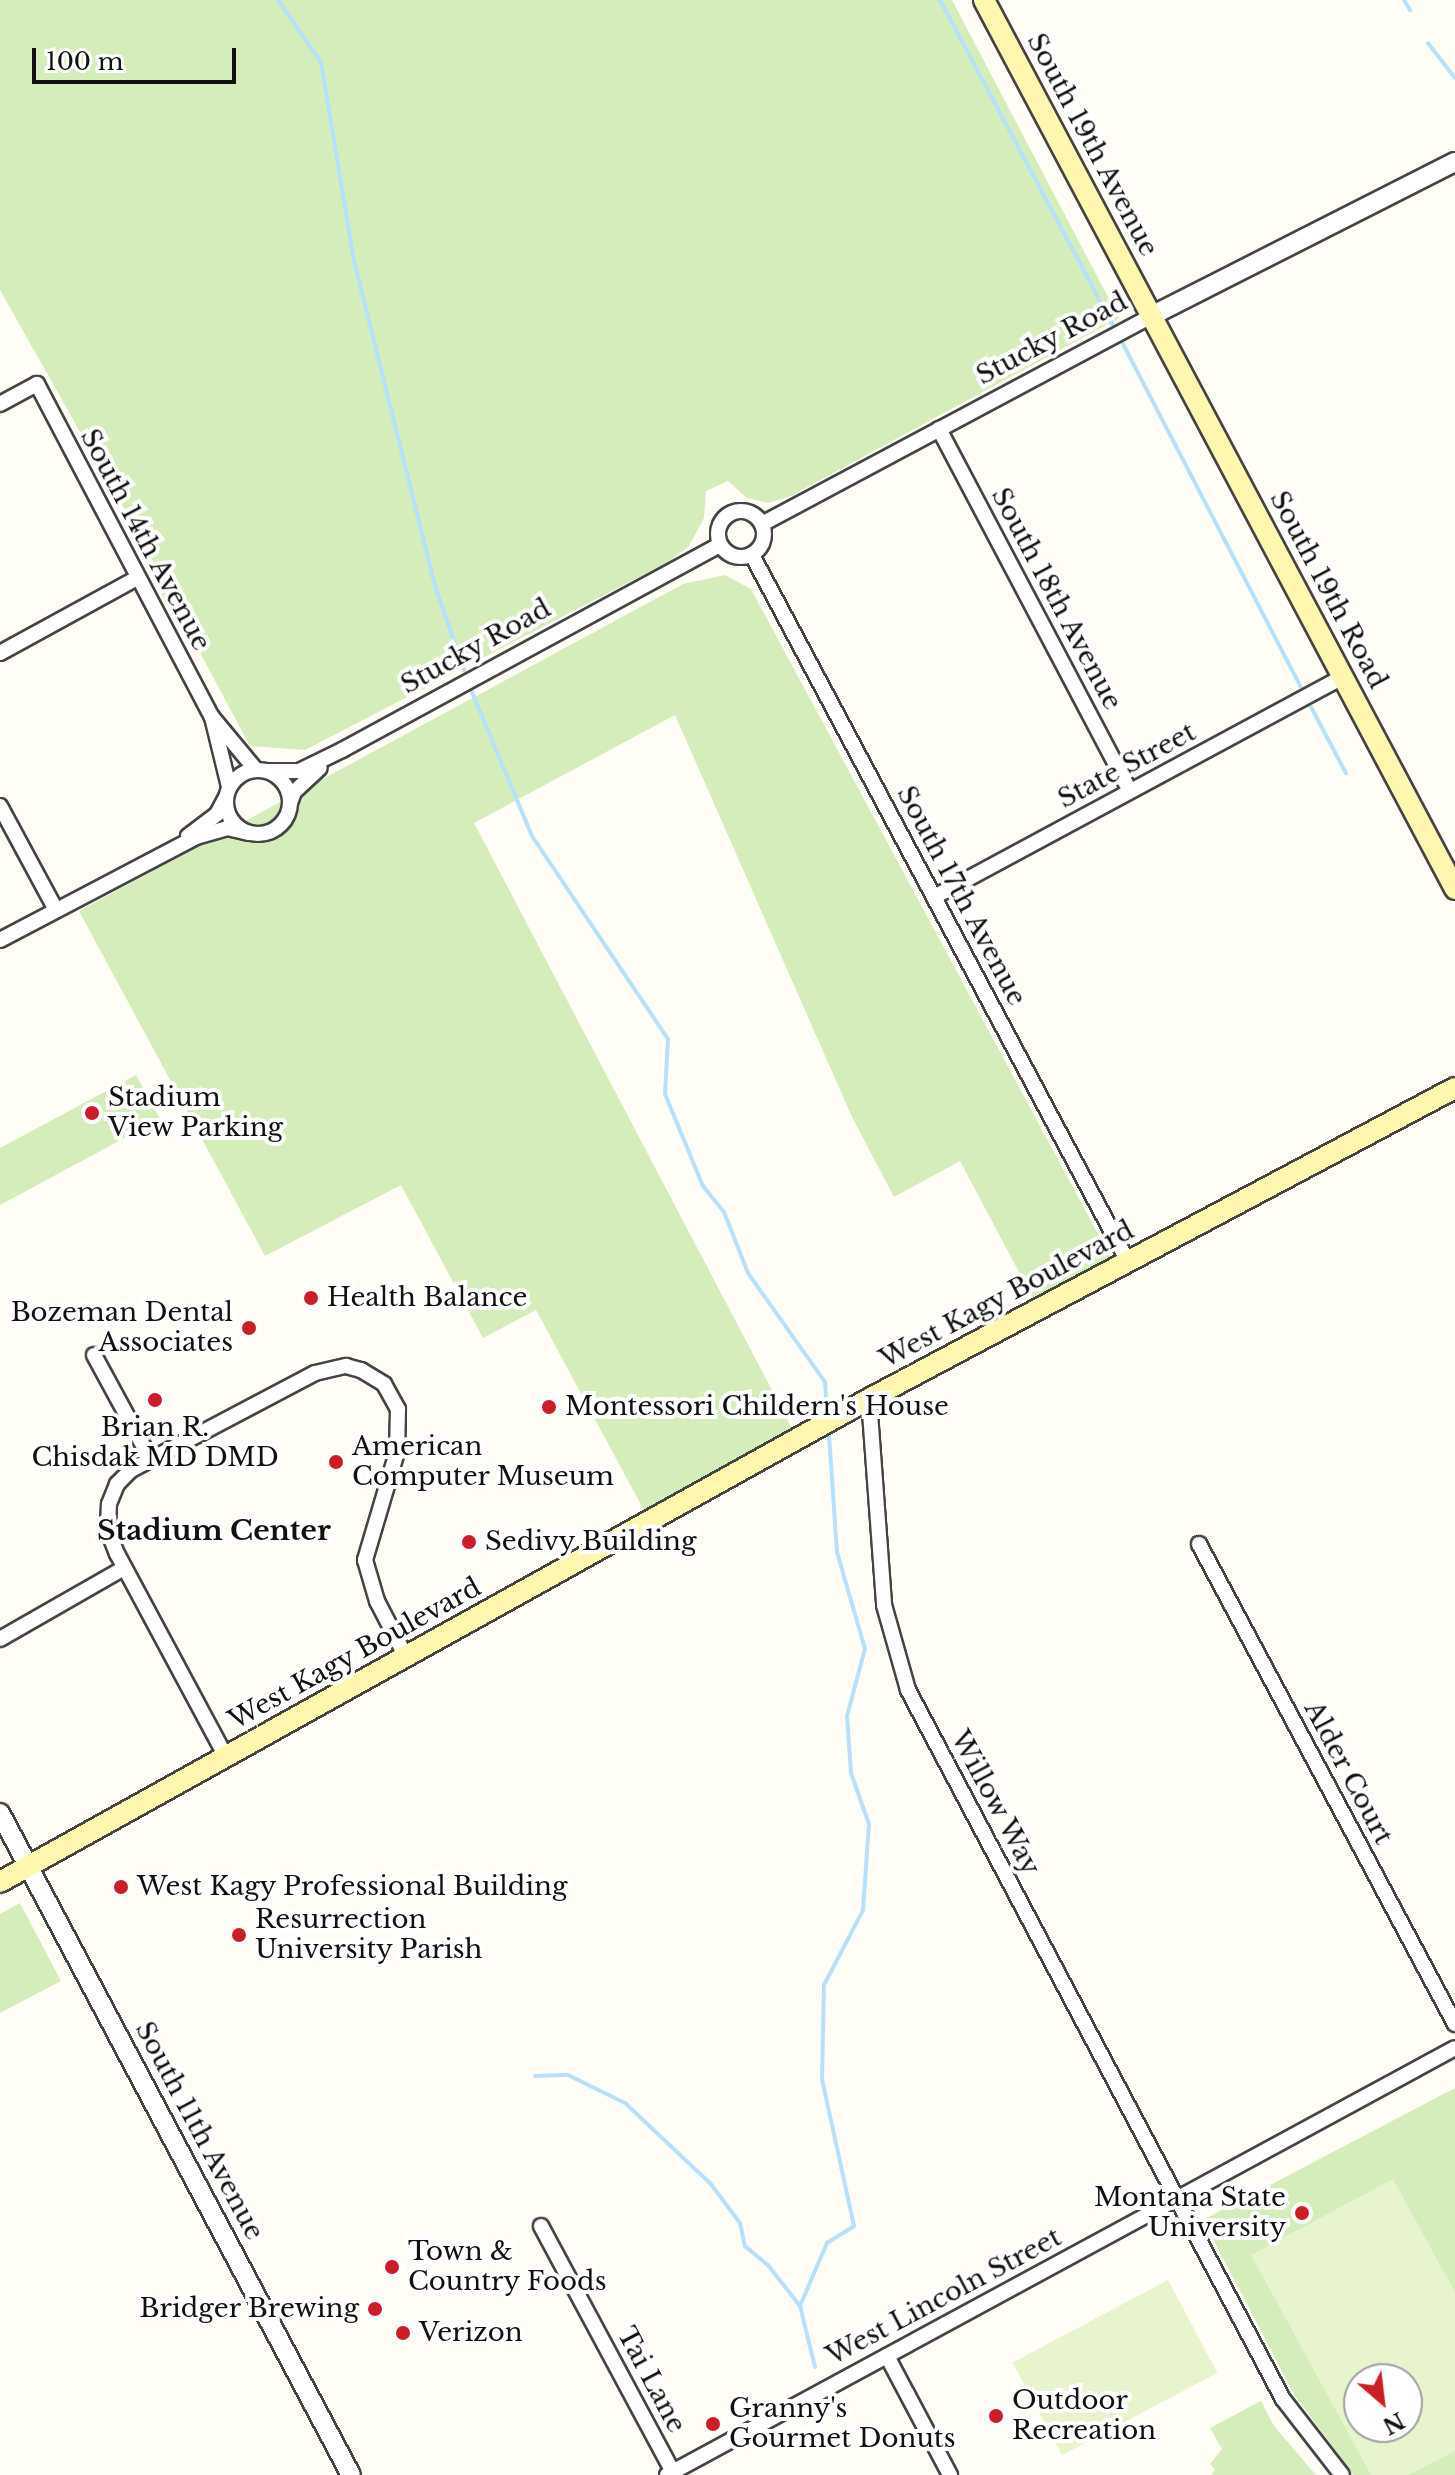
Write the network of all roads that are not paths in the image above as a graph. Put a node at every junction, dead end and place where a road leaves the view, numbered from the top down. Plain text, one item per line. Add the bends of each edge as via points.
1 (984, 0) edge
2 (1455, 162) edge
3 (1155, 314) junction
4 (0, 404) edge
5 (939, 429) junction
6 (762, 524) junction
7 (720, 545) junction
8 (752, 555) junction
9 (137, 578) junction
10 (0, 653) edge
11 (1344, 676) junction
12 (212, 717) junction
13 (342, 750) junction
14 (262, 771) junction
15 (1130, 791) junction
16 (228, 792) junction
17 (290, 803) junction
18 (0, 806) edge
19 (248, 833) junction
20 (176, 846) junction
21 (1455, 889) edge
22 (934, 897) junction
23 (56, 910) junction
24 (0, 940) edge
25 (1455, 1088) edge
26 (1127, 1260) junction
27 (94, 1355) dead end
28 (869, 1399) junction
29 (151, 1460) junction
30 (1199, 1544) dead end
31 (124, 1568) junction
32 (0, 1639) edge
33 (405, 1655) junction
34 (225, 1755) junction
35 (0, 1813) edge
36 (28, 1867) junction
37 (0, 1882) edge
38 (1455, 2024) edge
39 (1455, 2048) edge
40 (1177, 2199) junction
41 (541, 2226) dead end
42 (887, 2356) junction
43 (670, 2473) edge
44 (351, 2475) edge
45 (950, 2475) edge
46 (1342, 2475) edge

1 - 3 main road, South 19th Avenue
2 - 3 street, Stucky Road
3 - 5 street, Stucky Road
3 - 11 main road, South 19th Road
4 - 9 street, South 14th Avenue via 37,384
5 - 6 street, Stucky Road
5 - 15 street, South 18th Avenue
6 - 7 street via 743,511 727,516 719,529
6 - 8 street via 764,540
7 - 8 street via 735,557
7 - 13 street, Stucky Road
8 - 22 street, South 17th Avenue
9 - 10 street
9 - 12 street, South 14th Avenue
11 - 15 street, State Street
11 - 21 main road, South 19th Road
12 - 14 street, South 14th Avenue
12 - 16 street, South 14th Avenue
13 - 14 street, Stucky Road via 299,771
13 - 17 street, Stucky Road via 309,775
14 - 16 street via 243,773
14 - 17 street via 286,787
15 - 22 street, State Street
16 - 19 street via 229,817
16 - 20 street via 217,814
17 - 19 street via 285,819 273,830
18 - 23 street
19 - 20 street via 227,828
20 - 23 street
22 - 26 street, South 17th Avenue
23 - 24 street
25 - 26 main road, West Kagy Boulevard
26 - 28 main road, West Kagy Boulevard
27 - 29 street
28 - 33 main road, West Kagy Boulevard
28 - 40 street, Willow Way via 884,1605 898,1663
29 - 31 street via 123,1477 109,1504 108,1530
29 - 33 street via 315,1373 346,1366 384,1384 398,1409 400,1438 368,1545 366,1576
30 - 38 street, Alder Court
31 - 32 street
31 - 34 street
33 - 34 main road, West Kagy Boulevard
34 - 36 main road, West Kagy Boulevard
35 - 36 street, South 11th Avenue
36 - 37 main road, West Kagy Boulevard
36 - 44 street, South 11th Avenue
39 - 40 street, West Lincoln Street
40 - 42 street, West Lincoln Street
40 - 46 street, Willow Way via 1283,2399
41 - 43 street, Tai Lane
42 - 43 street, West Lincoln Street
42 - 45 street

